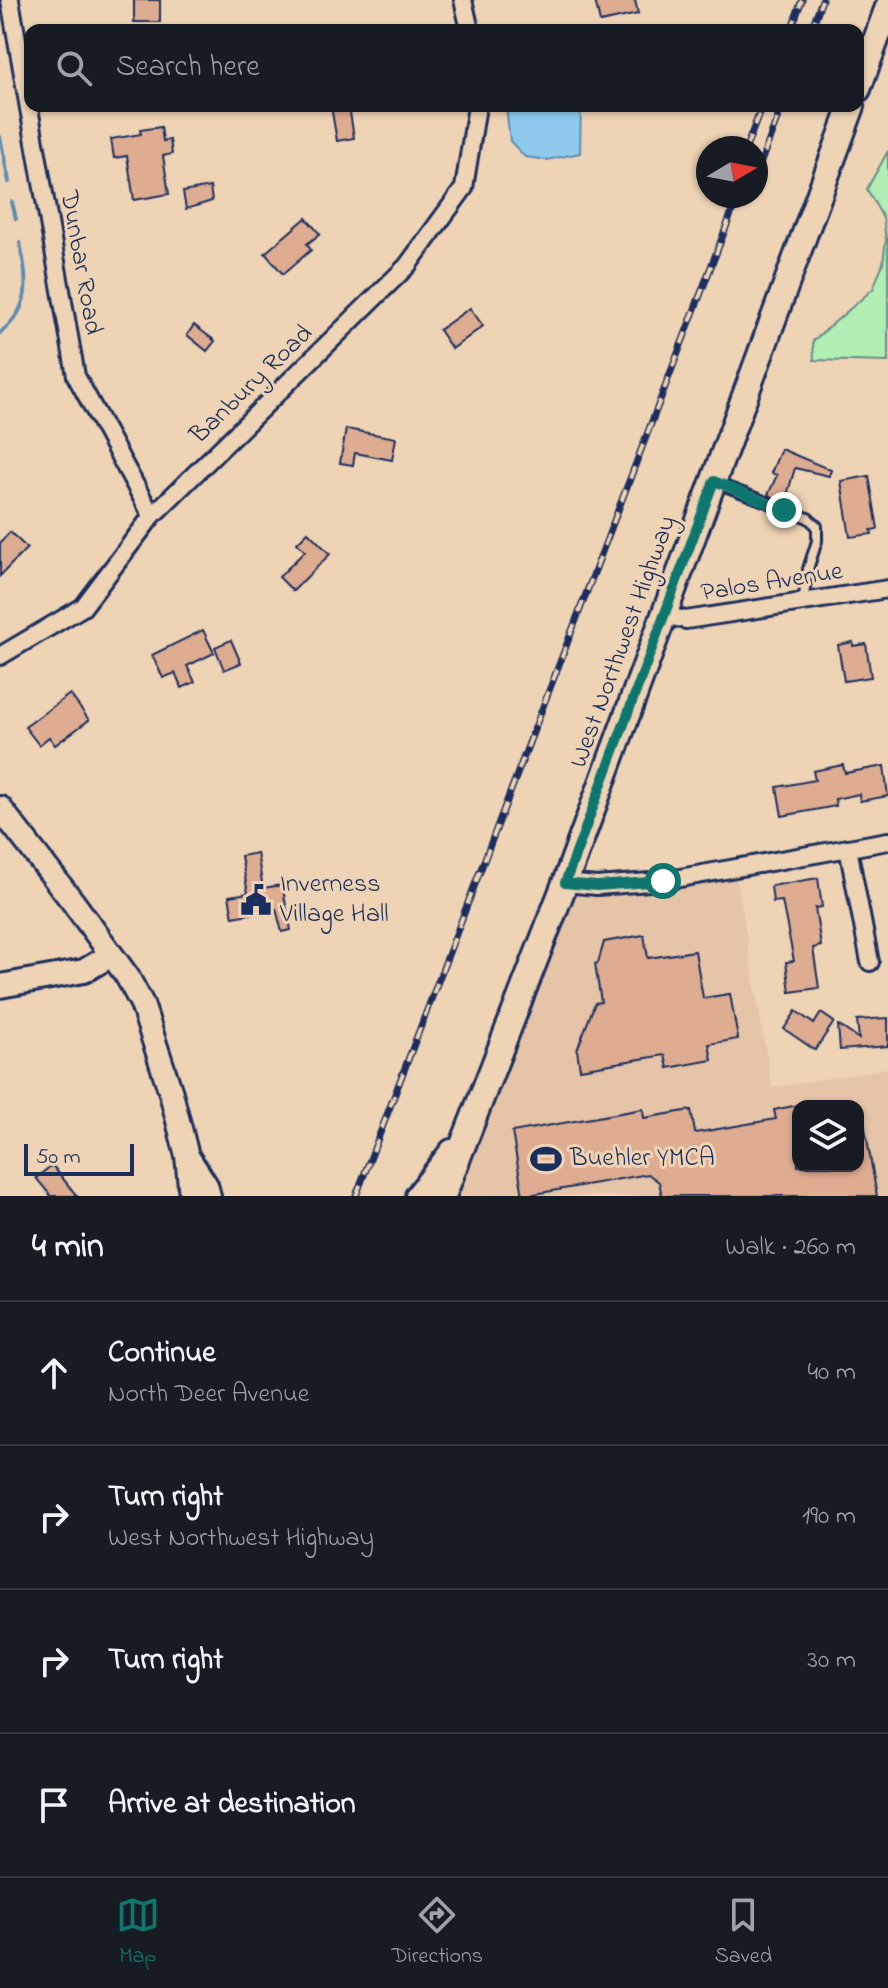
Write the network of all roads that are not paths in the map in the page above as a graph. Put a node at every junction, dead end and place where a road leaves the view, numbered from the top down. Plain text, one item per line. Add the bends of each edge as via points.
1 (10, 0) edge
2 (463, 0) edge
3 (887, 10) edge
4 (469, 24) edge
5 (864, 73) edge
6 (24, 80) edge
7 (30, 112) edge
8 (476, 112) edge
9 (850, 112) edge
10 (714, 481) junction
11 (152, 516) junction
12 (888, 589) edge
13 (803, 603) junction
14 (663, 615) junction
15 (0, 656) edge
16 (0, 808) edge
17 (888, 841) edge
18 (848, 848) junction
19 (565, 883) junction
20 (111, 955) junction
21 (870, 962) dead end
22 (0, 986) edge
23 (466, 1134) junction
24 (187, 1156) junction
25 (191, 1196) edge
26 (209, 1196) edge
27 (418, 1196) edge
28 (443, 1196) edge

1 - 6 street, Dunbar Road
2 - 4 street
3 - 5 main road
7 - 11 street, Dunbar Road via 76,376
8 - 11 street, Banbury Road via 464,188 407,266
9 - 10 main road, West Northwest Highway
10 - 13 lane via 817,526
10 - 14 main road, West Northwest Highway
11 - 15 street, Banbury Road via 83,607
12 - 13 street, Palos Avenue
13 - 14 street, Palos Avenue via 686,620
14 - 19 main road, West Northwest Highway
16 - 20 main road
17 - 18 street
18 - 19 street via 663,881
18 - 21 street
19 - 23 main road, West Northwest Highway
20 - 22 main road via 84,971
20 - 24 main road via 142,1004
23 - 27 main road
23 - 28 main road, West Northwest Highway
24 - 25 main road
24 - 26 main road

